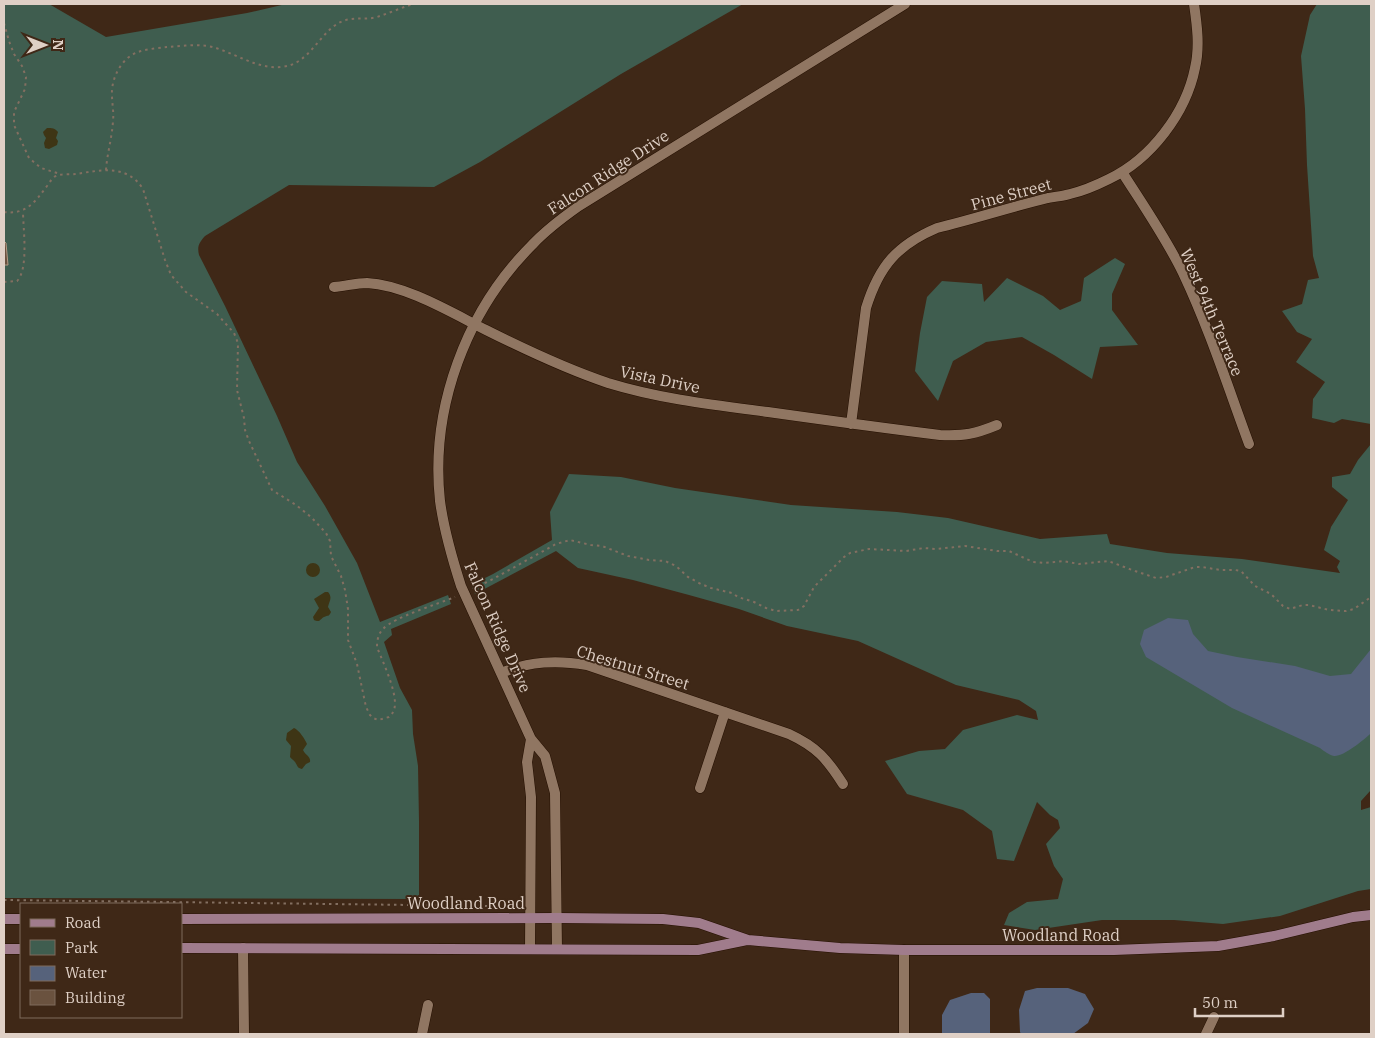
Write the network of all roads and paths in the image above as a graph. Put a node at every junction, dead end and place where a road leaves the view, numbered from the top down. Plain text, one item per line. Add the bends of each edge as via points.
1 (413, 4) edge
2 (904, 4) edge
3 (1194, 4) edge
4 (4, 23) edge
5 (106, 170) junction
6 (1122, 172) junction
7 (60, 174) junction
8 (23, 211) junction
9 (4, 212) edge
10 (4, 282) edge
11 (334, 287) dead end
12 (474, 324) junction
13 (851, 424) junction
14 (997, 425) dead end
15 (1249, 444) dead end
16 (464, 592) junction
17 (1371, 597) edge
18 (502, 673) junction
19 (725, 712) junction
20 (531, 739) junction
21 (843, 784) dead end
22 (700, 788) dead end
23 (4, 900) edge
24 (500, 906) dead end
25 (1371, 914) edge
26 (182, 918) edge
27 (529, 918) junction
28 (556, 918) junction
29 (4, 919) edge
30 (20, 919) edge
31 (748, 940) junction
32 (182, 948) edge
33 (244, 948) junction
34 (4, 949) edge
35 (20, 949) edge
36 (530, 949) junction
37 (557, 949) junction
38 (904, 950) junction
39 (428, 1005) dead end
40 (1214, 1017) dead end
41 (244, 1034) edge
42 (422, 1034) edge
43 (904, 1034) edge
44 (1206, 1034) edge

1 - 5 path via 377,17 343,21 306,57 281,67 250,62 203,46 137,52 122,65 112,85 114,114
2 - 12 street, Falcon Ridge Drive via 572,211 532,244 513,265
3 - 6 street, Pine Street via 1197,50 1195,68 1184,99 1153,147
4 - 7 path via 26,77 14,112 14,125 29,158 41,168
5 - 7 path
5 - 16 path via 129,175 138,181 171,275 234,333 238,343 238,390 245,430 272,490 311,517 330,541 331,556 345,590 348,640 366,707 374,718 389,717 394,710 392,690 377,647 381,630 394,621
6 - 13 street, Pine Street via 1072,194 937,228 905,246 891,259 880,274 866,308
6 - 15 street, West 94th Terrace via 1182,271
7 - 8 path via 52,178 37,199
8 - 9 path
8 - 10 path via 21,277 17,281
11 - 12 street, Vista Drive via 366,283 384,286 430,302
12 - 13 street, Vista Drive via 528,352 608,383 649,394
12 - 16 street, Falcon Ridge Drive via 453,375 440,440 440,500 445,533
13 - 14 street, Vista Drive via 957,436 976,434
16 - 17 path via 556,544 570,540 602,546 628,556 665,561 701,584 776,611 798,610 804,606 814,587 850,553 869,549 906,551 965,546 1009,551 1033,562 1079,564 1108,561 1156,578 1166,578 1195,567 1234,570 1290,608 1303,605 1329,610 1354,609
16 - 18 street, Falcon Ridge Drive
18 - 19 street, Chestnut Street via 548,661 587,665
18 - 20 street, Falcon Ridge Drive
19 - 21 street, Chestnut Street via 803,740 829,762
19 - 22 street
20 - 27 street via 527,762 531,797
20 - 28 street, Falcon Ridge Drive via 545,756 555,793
23 - 24 path
25 - 38 main road, Woodland Road via 1218,946 1114,950
26 - 27 main road, Woodland Road
27 - 28 main road, Woodland Road
27 - 36 street
28 - 31 main road, Woodland Road via 663,919 699,923
28 - 37 street, Falcon Ridge Drive
29 - 30 main road
31 - 37 main road, Woodland Road via 698,950
31 - 38 main road, Woodland Road
32 - 33 main road, Woodland Road
33 - 36 main road, Woodland Road
33 - 41 street
34 - 35 main road
36 - 37 main road, Woodland Road
38 - 43 street
39 - 42 street
40 - 44 street

